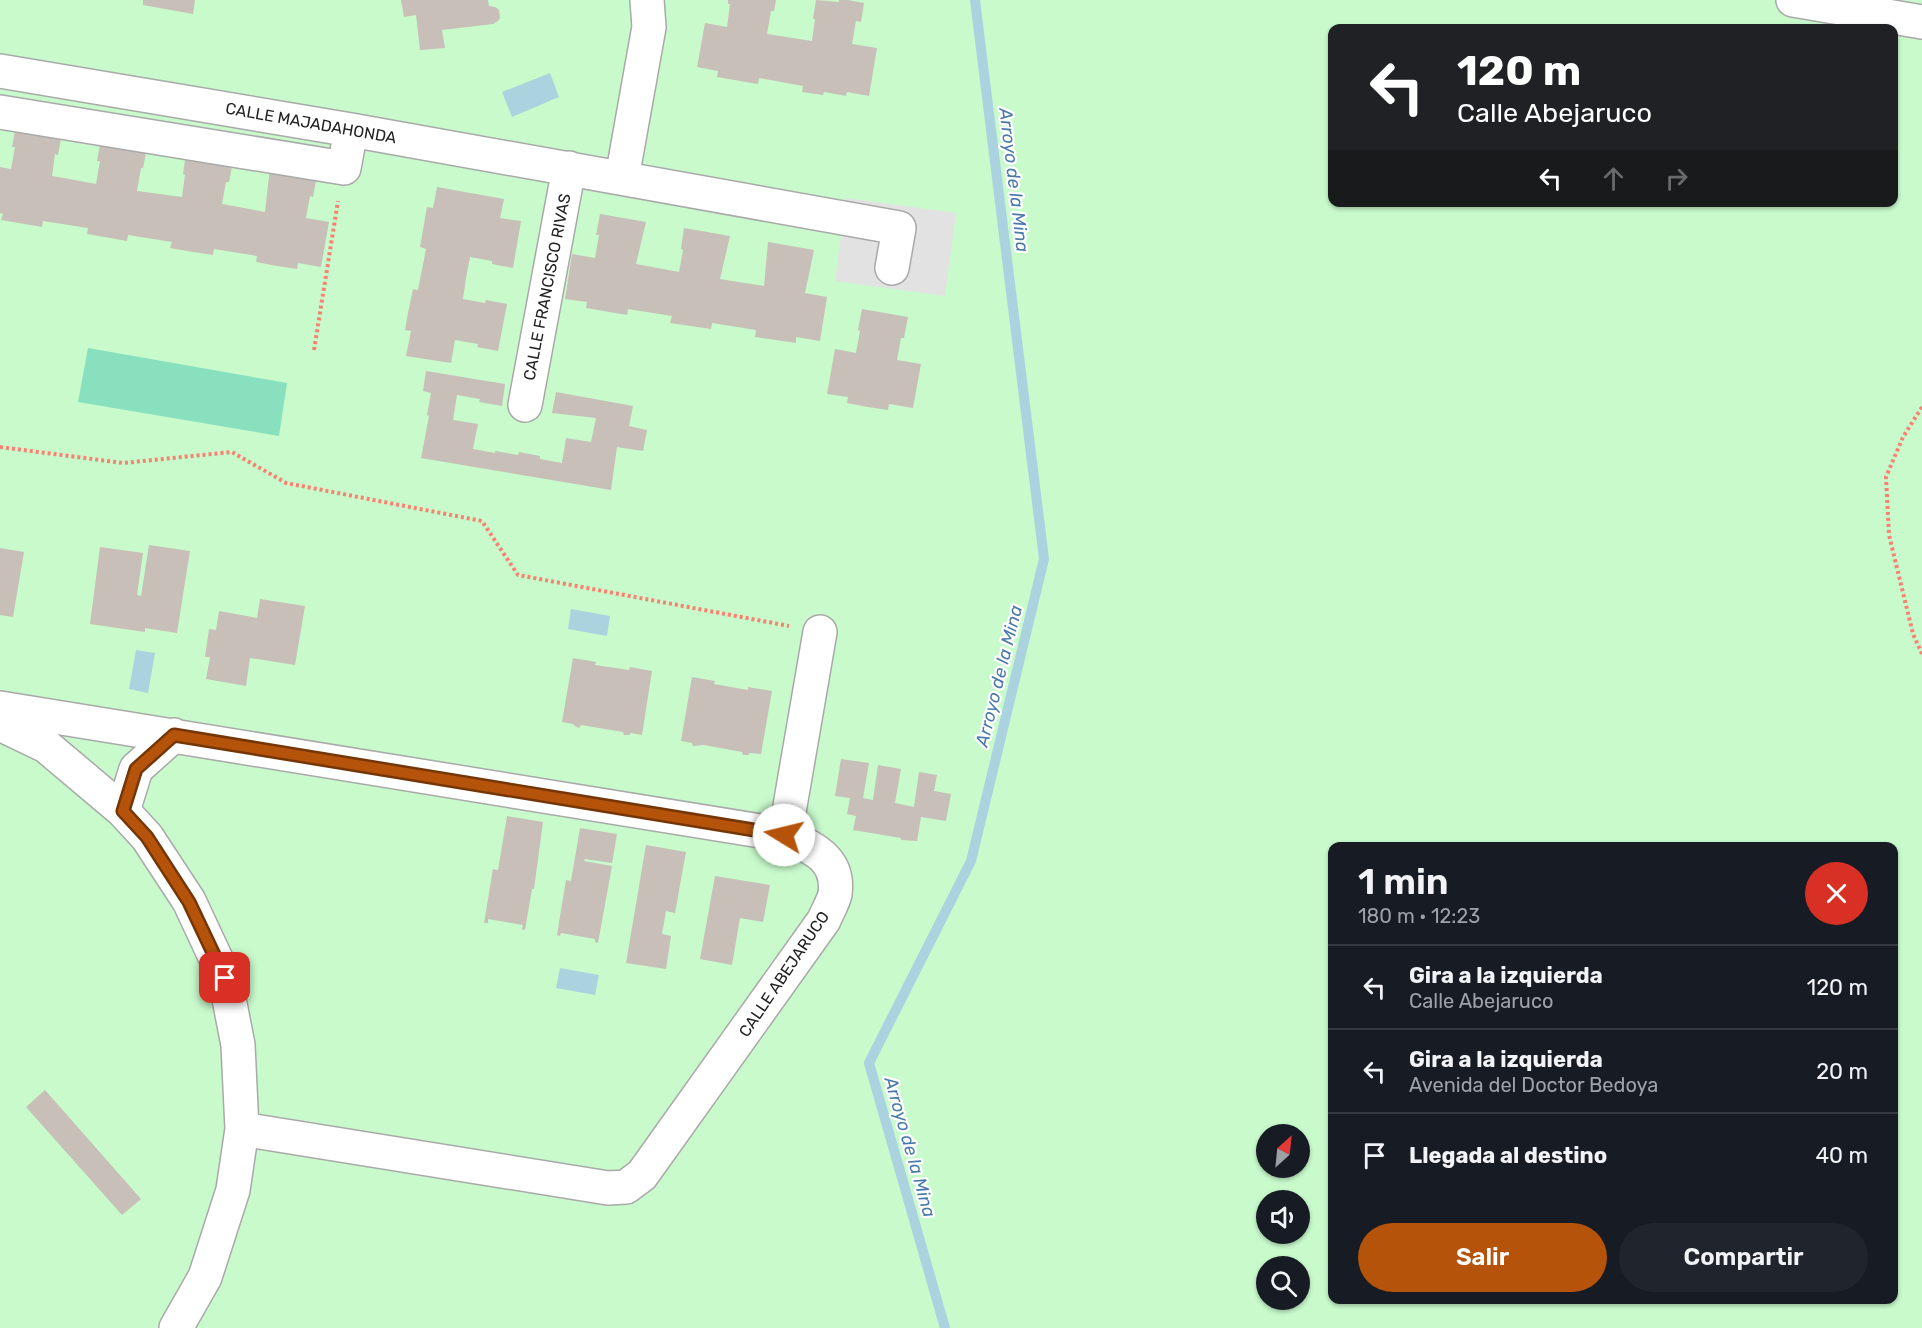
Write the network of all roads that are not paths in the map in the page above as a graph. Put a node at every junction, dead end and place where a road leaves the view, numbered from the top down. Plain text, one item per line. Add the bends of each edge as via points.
1 (647, 0) edge
2 (1793, 0) edge
3 (1922, 22) edge
4 (0, 71) edge
5 (0, 112) edge
6 (351, 130) junction
7 (569, 168) junction
8 (622, 178) junction
9 (892, 268) dead end
10 (525, 405) dead end
11 (820, 632) road end
12 (0, 708) edge
13 (0, 724) edge
14 (174, 735) junction
15 (123, 811) junction
16 (784, 835) junction
17 (242, 1129) junction
18 (177, 1328) edge

1 - 8 street via 649,27
2 - 3 street
4 - 6 street, CALLE MAJADAHONDA
5 - 6 street via 344,168
6 - 7 street, CALLE MAJADAHONDA
7 - 8 street, CALLE MAJADAHONDA
7 - 10 street, CALLE FRANCISCO RIVAS
8 - 9 street, CALLE MAJADAHONDA via 898,228
11 - 16 street
12 - 14 street, CALLE ABEJARUCO
13 - 15 street via 46,746
14 - 15 street via 136,769
14 - 16 street, CALLE ABEJARUCO
15 - 17 street via 147,837 189,902 225,978 238,1045
16 - 17 street, CALLE ABEJARUCO via 814,848 833,869 835,894 824,920 642,1175 626,1186 608,1188
17 - 18 street via 233,1190 205,1277

